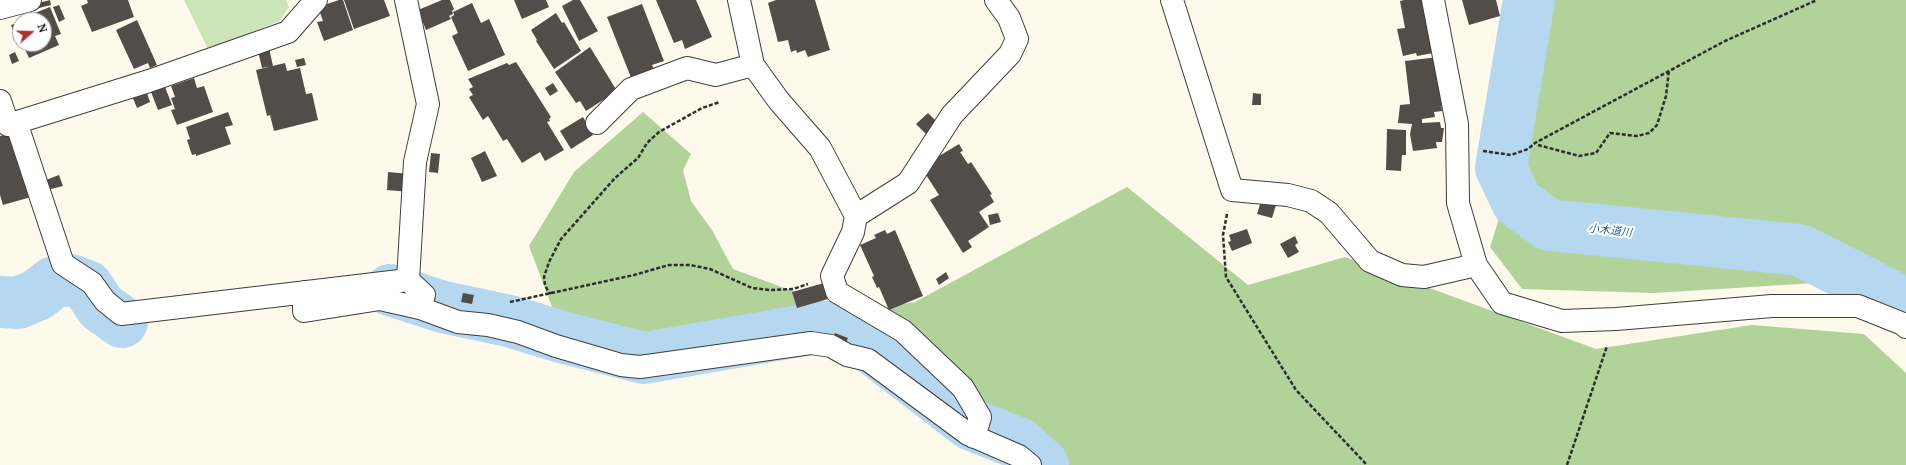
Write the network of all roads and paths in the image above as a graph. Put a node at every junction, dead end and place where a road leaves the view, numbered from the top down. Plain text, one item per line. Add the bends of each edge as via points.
1 (30, 0) edge
2 (316, 0) edge
3 (739, 0) edge
4 (996, 0) edge
5 (1172, 0) edge
6 (1433, 0) edge
7 (1817, 0) edge
8 (409, 1) edge
9 (0, 8) edge
10 (753, 65) junction
11 (1669, 70) junction
12 (723, 100) dead end
13 (0, 101) edge
14 (16, 122) junction
15 (597, 123) dead end
16 (1538, 145) dead end
17 (1457, 147) junction
18 (1232, 190) junction
19 (856, 216) junction
20 (1476, 265) junction
21 (832, 276) junction
22 (408, 280) junction
23 (304, 292) junction
24 (552, 293) dead end
25 (503, 303) dead end
26 (420, 308) junction
27 (1616, 319) junction
28 (1906, 327) edge
29 (974, 437) junction
30 (1030, 465) edge
31 (1367, 465) edge
32 (1567, 465) edge

1 - 9 street
2 - 14 street via 288,32 149,81
3 - 10 street
4 - 19 street via 1009,18 1017,38 1010,54 952,116 908,183
5 - 18 street
6 - 17 street via 1457,124
7 - 11 path
8 - 22 street via 428,104 415,162
10 - 15 street via 716,75 687,68 631,89
10 - 19 street via 779,101 820,148
11 - 16 path via 1666,96 1657,124 1649,132 1637,136 1610,134 1596,153 1579,156
11 - 17 path via 1528,149 1512,155
12 - 24 path via 702,108 659,132 647,143 638,158 615,178 561,239 544,277 545,285
13 - 14 street via 8,125
14 - 23 street via 63,264 92,283 105,301 121,314
17 - 20 street via 1458,203
18 - 20 street via 1288,195 1311,201 1329,213 1370,261 1402,275 1424,277
18 - 31 path via 1223,235 1226,277 1296,390
19 - 21 street via 853,232
20 - 27 street via 1502,303 1562,321
21 - 25 path via 793,289 769,290 752,288 710,269 690,265 669,265 558,293
21 - 29 street via 837,292 903,331 963,388 980,417
22 - 23 street
22 - 26 street via 424,294
23 - 26 street via 304,311 380,299
26 - 29 street via 458,322 518,332 621,365 640,367 811,343 830,346 868,360
27 - 28 street via 1772,306 1858,306
27 - 32 path
29 - 30 street via 1019,456

